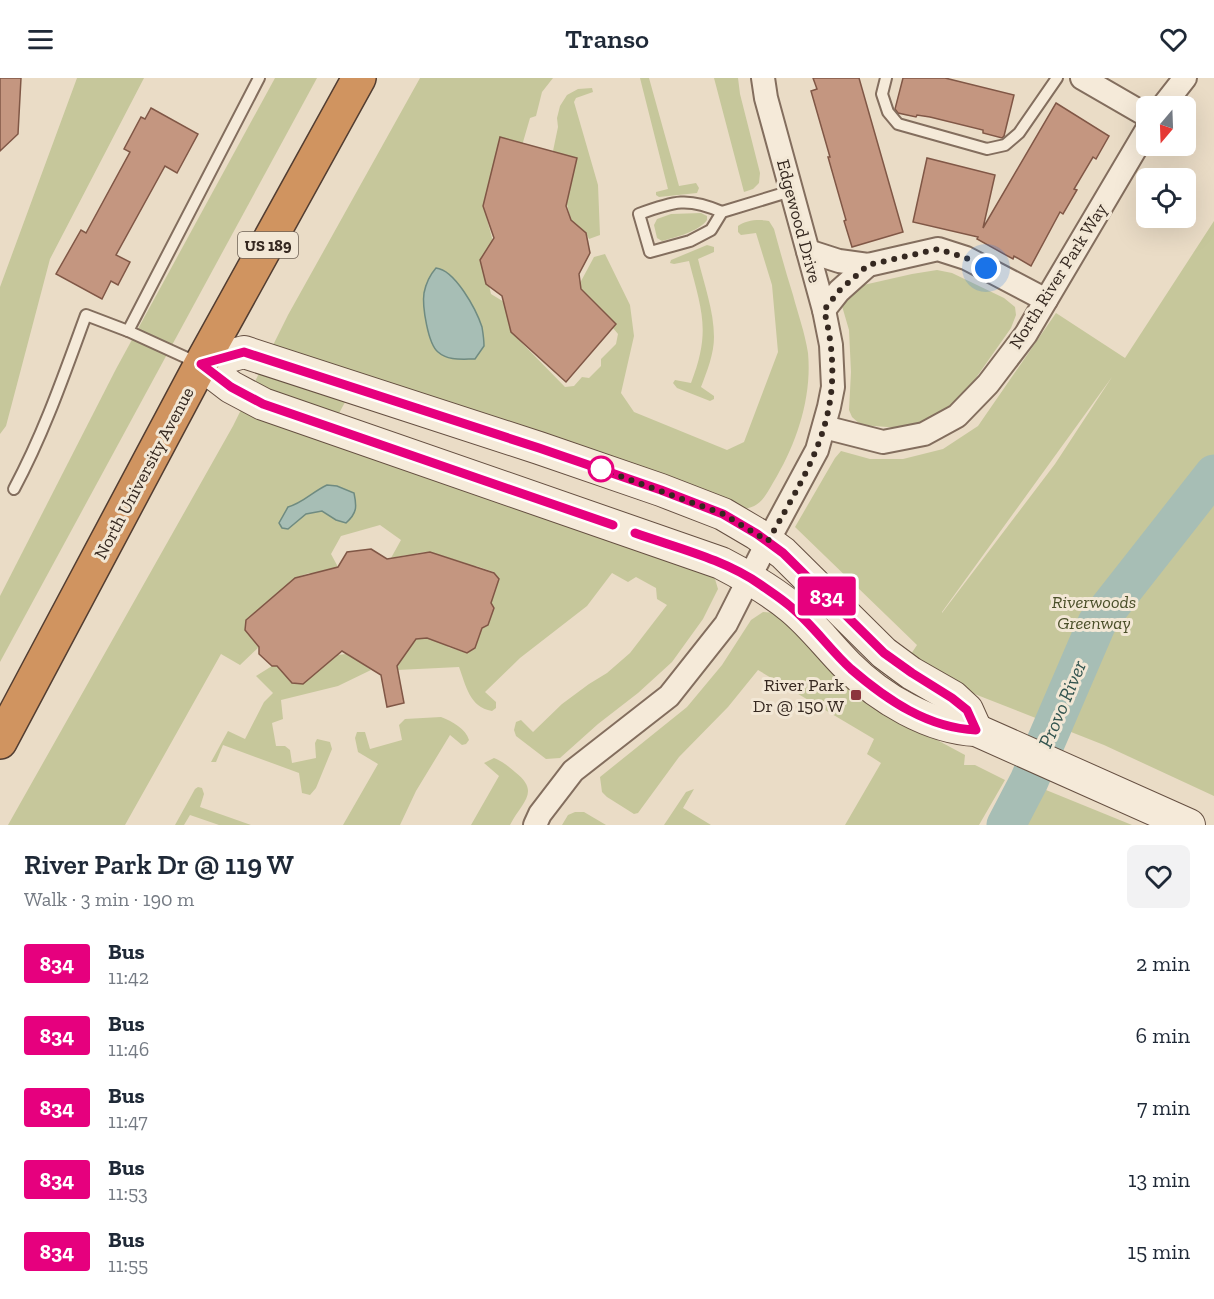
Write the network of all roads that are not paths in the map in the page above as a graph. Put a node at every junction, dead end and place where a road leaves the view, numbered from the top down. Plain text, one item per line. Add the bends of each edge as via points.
1 (259, 78) edge
2 (359, 78) edge
3 (763, 78) edge
4 (886, 78) edge
5 (1057, 78) edge
6 (1082, 78) edge
7 (1185, 78) edge
8 (1171, 96) edge
9 (1136, 109) edge
10 (1136, 148) edge
11 (791, 190) junction
12 (722, 212) junction
13 (808, 251) junction
14 (868, 265) junction
15 (1046, 300) junction
16 (824, 310) junction
17 (128, 331) junction
18 (201, 364) junction
19 (824, 428) junction
20 (14, 489) dead end
21 (758, 560) junction
22 (976, 730) junction
23 (0, 742) edge
24 (535, 825) edge
25 (1189, 825) edge

1 - 17 lane
2 - 18 highway, North University Avenue / US 189
3 - 11 street, Edgewood Drive
4 - 5 lane via 882,94 888,112 898,124 987,149 1005,145 1019,133
6 - 9 street
7 - 8 street
10 - 15 street, North River Park Way
11 - 12 lane
11 - 13 street, Edgewood Drive
12 - 12 lane via 702,203 682,202 639,214 650,252 690,241 711,230
13 - 14 street
13 - 16 street, Edgewood Drive
14 - 15 street via 938,249 966,258
14 - 16 street
15 - 19 street, North River Park Way via 988,384 957,416 924,435 883,442
16 - 19 street, Edgewood Drive via 833,364
17 - 18 lane
17 - 20 lane via 86,315 53,407
18 - 21 street via 231,387 263,404 721,563
18 - 21 street via 244,352 661,490 723,514
18 - 23 highway, North University Avenue / US 189
19 - 21 street, Edgewood Drive via 807,471
21 - 22 street via 792,608 850,668 915,714 942,725
21 - 22 street via 783,553 884,653 967,710
21 - 24 street, Edgewood Drive via 726,624 669,696 573,771
22 - 25 street

